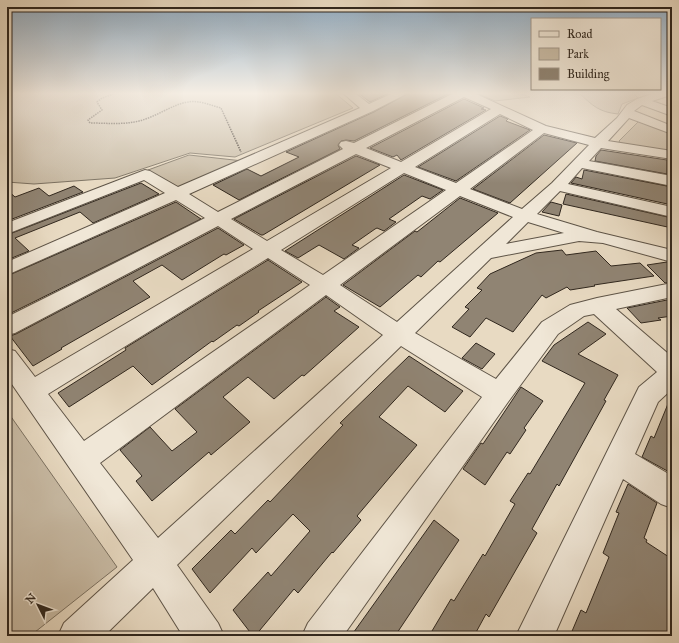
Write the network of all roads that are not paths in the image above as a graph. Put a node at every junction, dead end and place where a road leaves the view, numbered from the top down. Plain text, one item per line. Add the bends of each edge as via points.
1 (337, 123) edge
2 (405, 123) edge
3 (477, 123) edge
4 (529, 123) edge
5 (618, 123) edge
6 (654, 123) edge
7 (542, 129) junction
8 (672, 130) edge
9 (313, 134) junction
10 (598, 143) junction
11 (355, 148) junction
12 (672, 155) edge
13 (580, 163) junction
14 (405, 168) junction
15 (672, 181) edge
16 (557, 186) junction
17 (458, 190) junction
18 (176, 194) junction
19 (672, 212) edge
20 (525, 216) junction
21 (217, 220) junction
22 (7, 229) edge
23 (591, 236) junction
24 (267, 250) junction
25 (484, 254) junction
26 (672, 256) edge
27 (7, 269) edge
28 (325, 285) junction
29 (672, 290) edge
30 (597, 305) junction
31 (7, 327) edge
32 (399, 334) junction
33 (7, 358) edge
34 (672, 373) edge
35 (32, 391) junction
36 (499, 394) junction
37 (81, 460) junction
38 (619, 460) junction
39 (672, 493) edge
40 (155, 562) junction
41 (77, 636) edge
42 (205, 636) edge
43 (321, 636) edge
44 (535, 636) edge

1 - 9 street
2 - 11 street
3 - 14 street
4 - 7 street
5 - 10 street
6 - 8 street
7 - 10 street
7 - 17 street
9 - 11 street
9 - 18 street
10 - 12 street
10 - 13 street
11 - 14 street
11 - 21 street
13 - 15 street
13 - 16 street
14 - 17 street
14 - 24 street
16 - 19 street
16 - 20 street
17 - 20 street
17 - 28 street
18 - 21 street
18 - 22 street via 145,174
18 - 27 street
20 - 23 street
20 - 25 street
21 - 24 street
21 - 31 street
23 - 25 street
23 - 26 street
24 - 28 street
24 - 35 street
25 - 32 street
28 - 32 street
28 - 37 street
29 - 30 street
30 - 34 street
30 - 36 street via 578,310 550,328
32 - 36 street
32 - 40 street
33 - 35 street
34 - 38 street via 648,395
35 - 37 street
36 - 43 street
37 - 40 street
38 - 39 street
38 - 44 street
40 - 41 street
40 - 42 street

